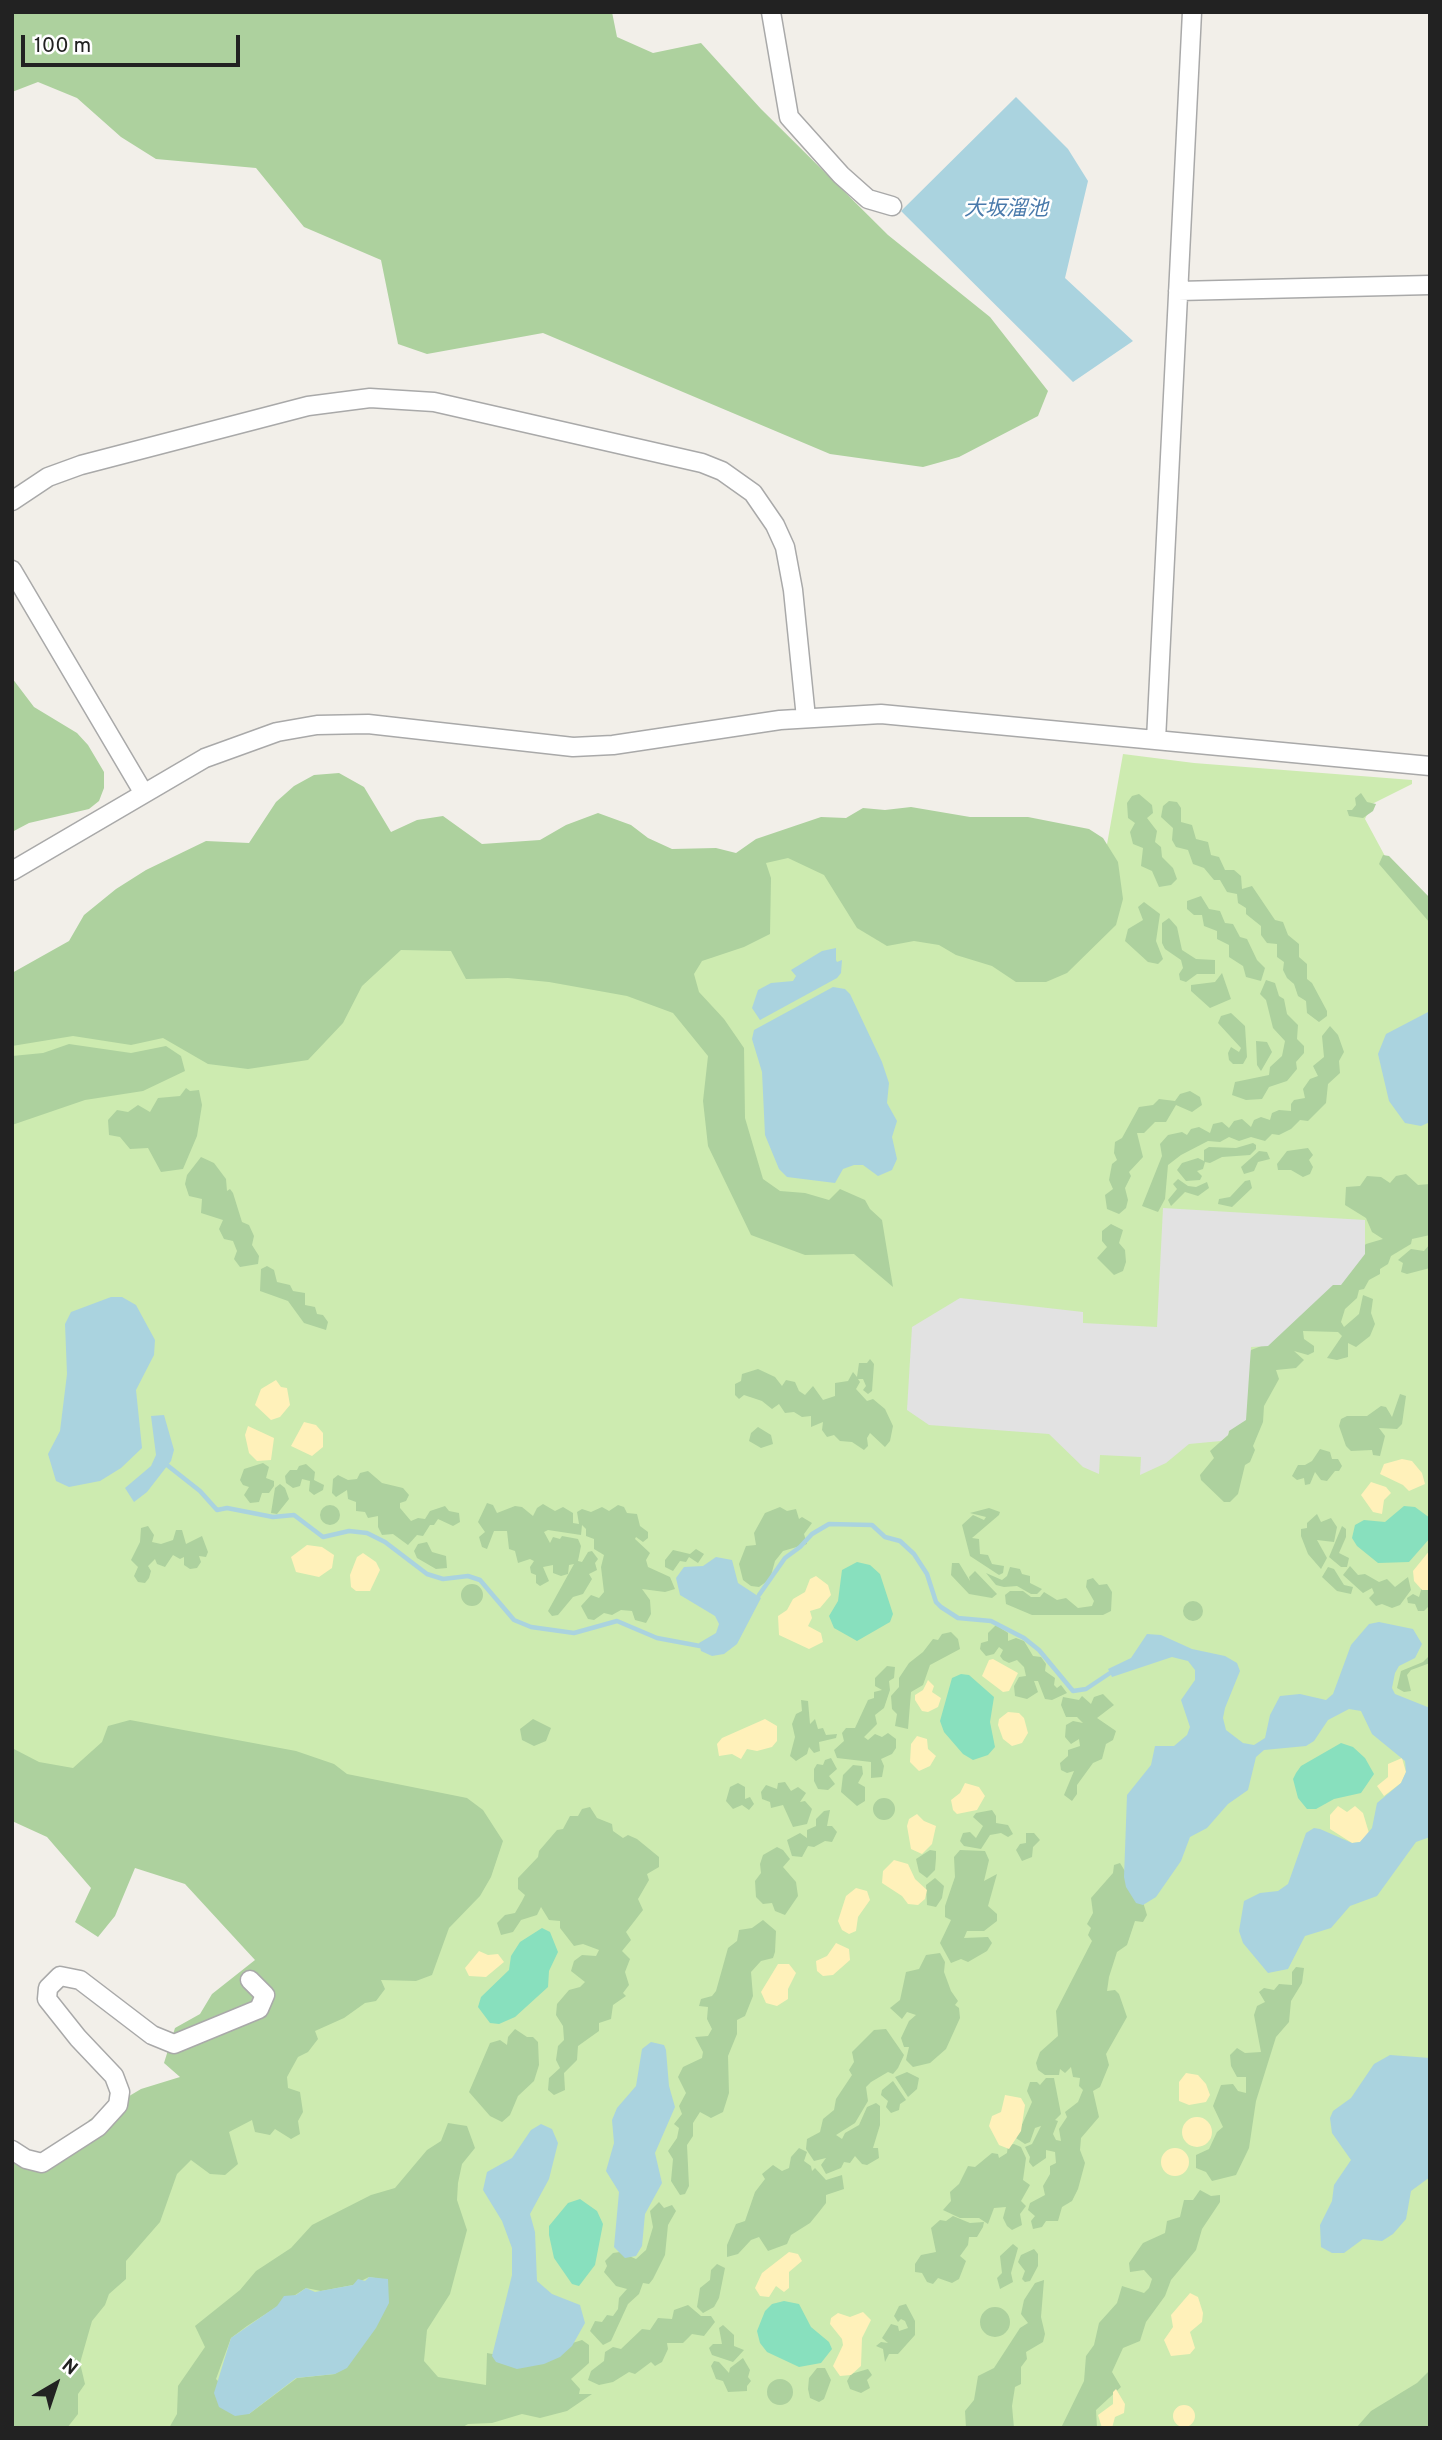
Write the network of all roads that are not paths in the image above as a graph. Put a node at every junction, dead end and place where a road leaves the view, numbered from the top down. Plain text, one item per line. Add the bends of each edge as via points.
1 (771, 12) edge
2 (1192, 12) edge
3 (892, 206) dead end
4 (1430, 285) edge
5 (1178, 291) junction
6 (12, 501) edge
7 (12, 569) edge
8 (806, 718) junction
9 (1156, 740) junction
10 (1430, 766) edge
11 (144, 792) junction
12 (12, 871) edge
13 (250, 1980) dead end
14 (12, 2150) edge

1 - 3 street via 789,117 867,199
2 - 5 street
4 - 5 street
5 - 9 street
6 - 8 street via 48,477 81,465 309,406 370,398 434,402 702,463 753,493 785,547
7 - 11 street
8 - 9 street via 881,713
8 - 11 street via 573,747 368,724 317,725 248,741 205,758
9 - 10 street
11 - 12 street
13 - 14 street via 265,1995 259,2008 174,2044 152,2035 80,1980 60,1976 48,1988 47,1999 114,2076 120,2092 118,2105 98,2127 42,2163

